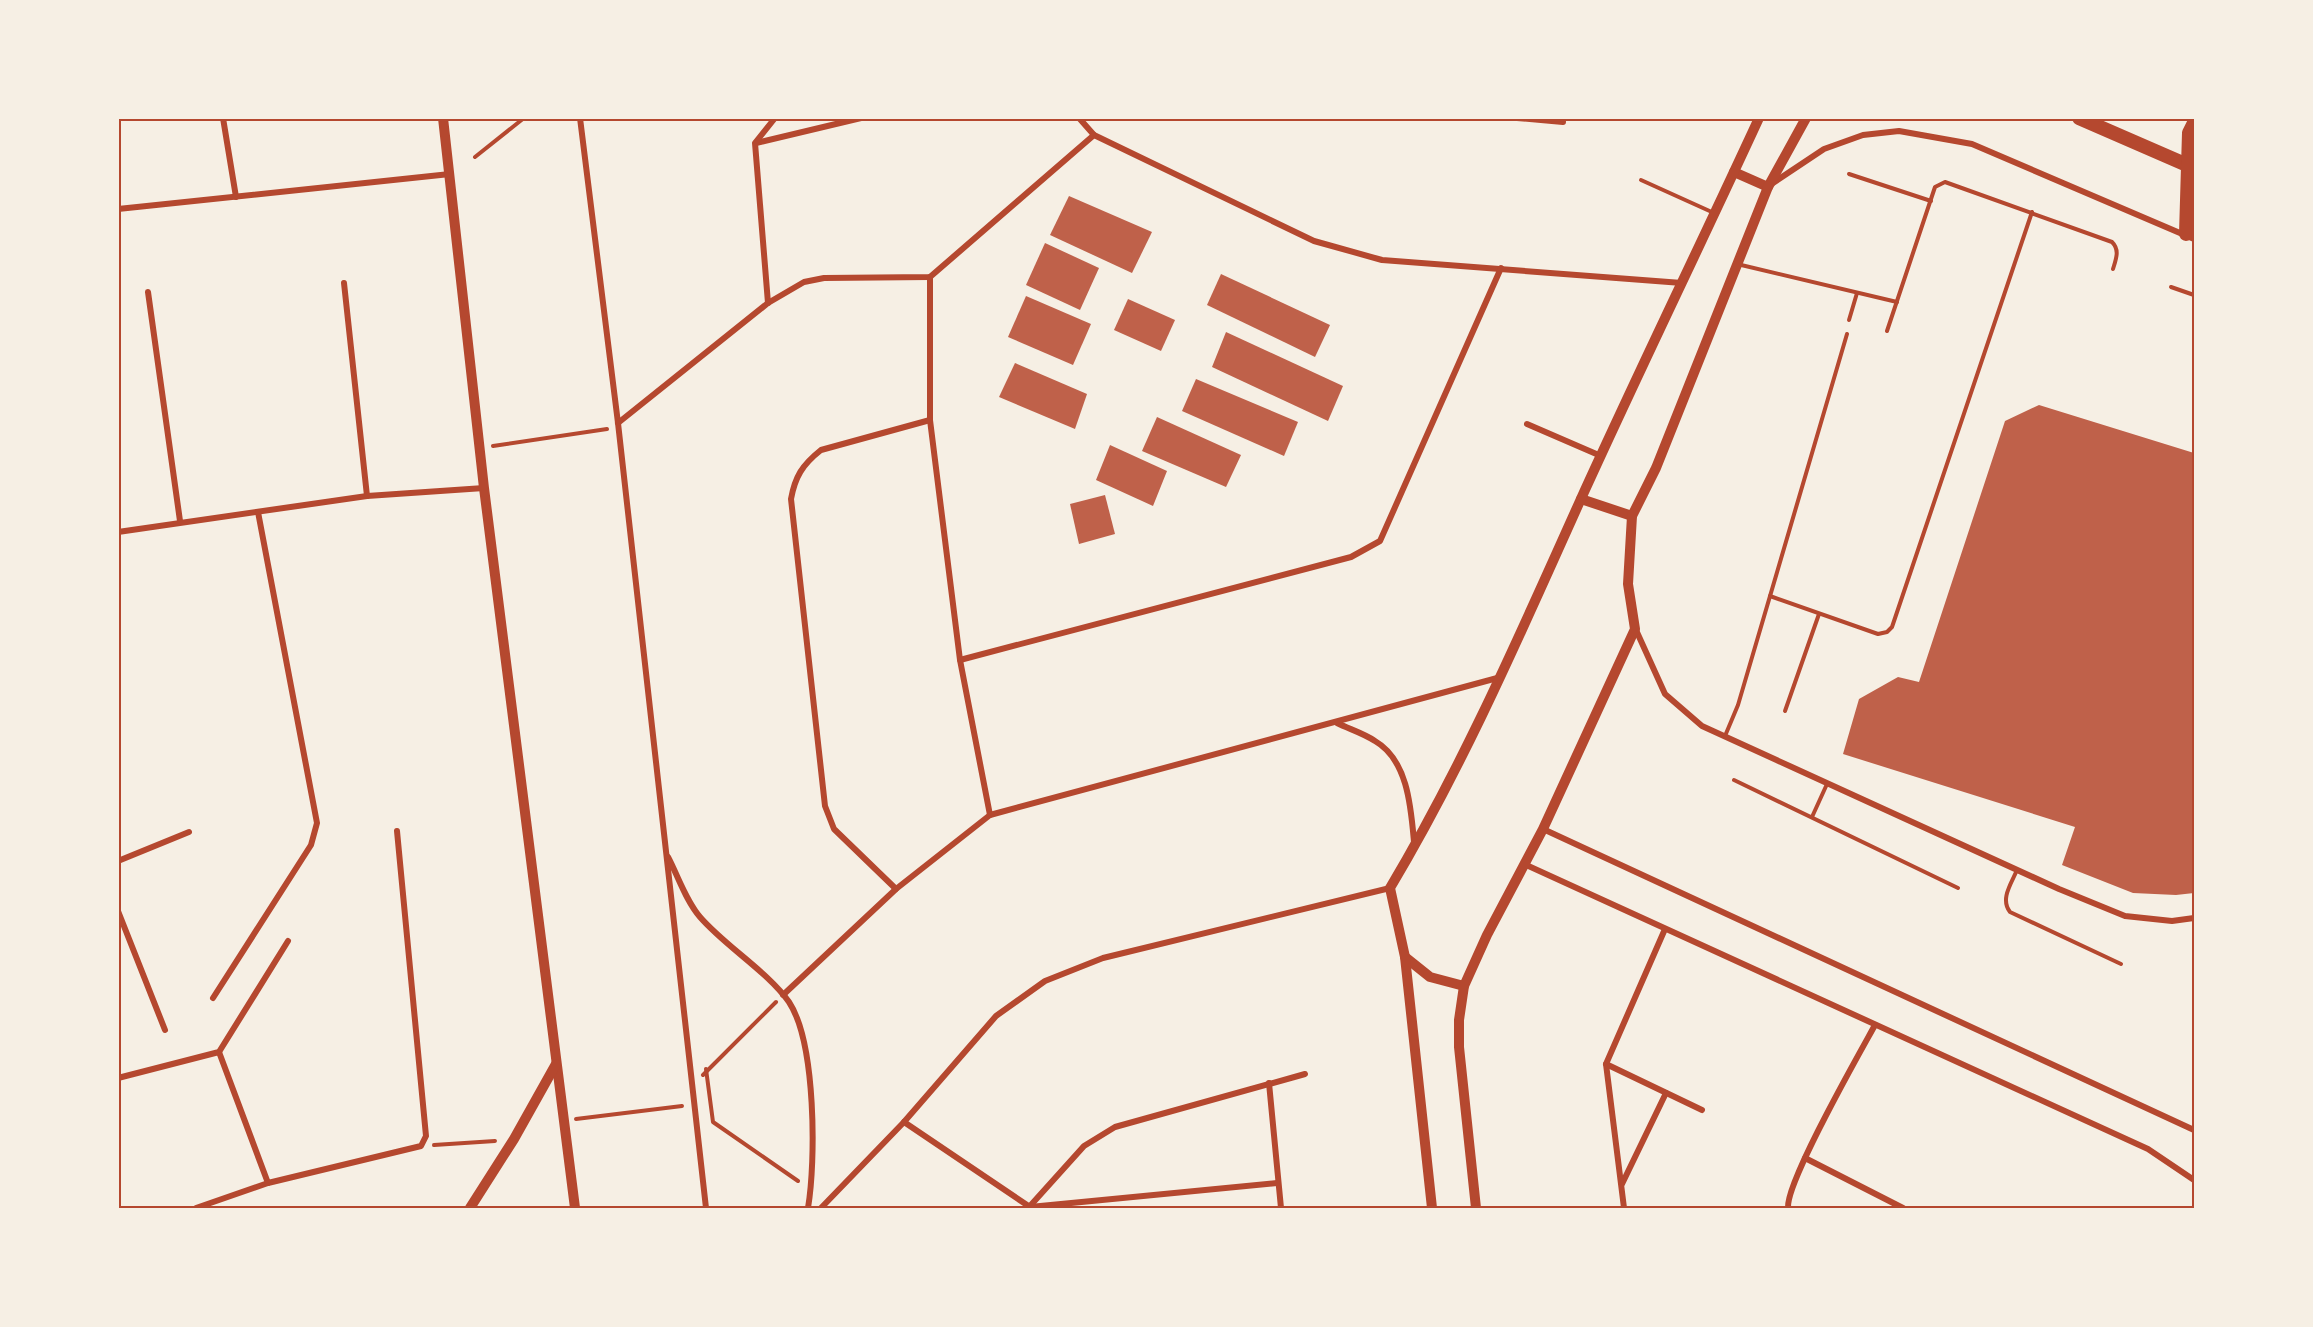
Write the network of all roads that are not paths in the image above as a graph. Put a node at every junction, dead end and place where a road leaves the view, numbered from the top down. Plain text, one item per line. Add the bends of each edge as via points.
1 (223, 118) edge
2 (443, 118) edge
3 (524, 118) edge
4 (580, 118) edge
5 (775, 118) edge
6 (861, 118) edge
7 (1079, 118) edge
8 (1517, 118) edge
9 (1759, 118) edge
10 (1806, 118) edge
11 (2079, 118) edge
12 (1562, 120) edge
13 (2194, 123) edge
14 (1094, 135) junction
15 (755, 143) junction
16 (475, 157) dead end
17 (2191, 166) edge
18 (1734, 172) junction
19 (450, 174) junction
20 (1849, 174) dead end
21 (1641, 180) dead end
22 (1768, 187) junction
23 (236, 197) junction
24 (1931, 201) junction
25 (118, 209) edge
26 (2032, 212) junction
27 (1715, 213) junction
28 (2190, 237) edge
29 (1737, 264) junction
30 (1501, 268) junction
31 (2114, 269) dead end
32 (930, 277) junction
33 (344, 283) dead end
34 (1683, 283) junction
35 (2171, 287) dead end
36 (148, 292) dead end
37 (1857, 293) junction
38 (2194, 295) edge
39 (1897, 302) junction
40 (768, 303) junction
41 (1850, 320) dead end
42 (1887, 331) dead end
43 (1847, 334) dead end
44 (930, 420) junction
45 (618, 423) junction
46 (1527, 424) dead end
47 (1601, 456) junction
48 (484, 488) junction
49 (367, 496) junction
50 (1581, 499) junction
51 (258, 512) junction
52 (1632, 516) junction
53 (180, 521) junction
54 (118, 532) edge
55 (1770, 596) junction
56 (1819, 614) junction
57 (1635, 629) junction
58 (960, 660) junction
59 (1502, 676) junction
60 (1785, 711) dead end
61 (1336, 722) junction
62 (1725, 736) junction
63 (1734, 780) dead end
64 (1827, 783) junction
65 (990, 815) junction
66 (1812, 817) junction
67 (1543, 829) junction
68 (397, 831) dead end
69 (189, 832) dead end
70 (1415, 847) junction
71 (666, 852) junction
72 (118, 861) edge
73 (1524, 864) junction
74 (2016, 870) junction
75 (896, 888) junction
76 (1390, 888) junction
77 (1958, 888) dead end
78 (118, 912) edge
79 (2194, 918) edge
80 (1665, 929) junction
81 (288, 942) dead end
82 (1405, 957) junction
83 (2121, 963) dead end
84 (1464, 986) junction
85 (783, 995) junction
86 (213, 998) dead end
87 (1875, 1025) junction
88 (165, 1030) dead end
89 (219, 1052) junction
90 (556, 1064) junction
91 (1606, 1064) junction
92 (1305, 1074) dead end
93 (118, 1078) edge
94 (1269, 1083) junction
95 (1666, 1093) junction
96 (1702, 1110) dead end
97 (904, 1122) junction
98 (2194, 1130) edge
99 (1805, 1158) junction
100 (2194, 1180) edge
101 (268, 1183) junction
102 (1277, 1183) junction
103 (1621, 1185) junction
104 (1030, 1207) junction
105 (472, 1208) edge
106 (196, 1209) edge
107 (575, 1209) edge
108 (706, 1209) edge
109 (808, 1209) edge
110 (821, 1209) edge
111 (1281, 1209) edge
112 (1431, 1209) edge
113 (1476, 1209) edge
114 (1624, 1209) edge
115 (1788, 1209) edge
116 (1903, 1209) edge

1 - 23 street
2 - 19 street
3 - 16 lane
4 - 45 street
5 - 15 street
6 - 15 street
7 - 14 street
8 - 12 street
9 - 18 street
10 - 22 street
11 - 17 main road
13 - 17 main road via 2189,133
14 - 30 street via 1314,241 1382,260
14 - 32 street
15 - 40 street
17 - 28 main road
18 - 22 street
18 - 27 street
19 - 23 street
19 - 48 street
20 - 24 lane
21 - 27 lane
22 - 28 street via 1824,149 1863,135 1899,131 1972,144
22 - 29 street
23 - 25 street
24 - 26 lane via 1935,187 1946,182
24 - 39 lane
26 - 31 lane via 2112,242 2117,253
26 - 56 lane via 1892,627 1878,634
27 - 34 street
29 - 37 lane
29 - 52 street via 1656,468
30 - 34 street
30 - 58 street via 1380,541 1351,557
32 - 40 street via 824,278 804,282
32 - 44 street
33 - 49 street
34 - 47 street
35 - 38 lane
36 - 53 street
37 - 39 lane
37 - 41 lane
39 - 42 lane
40 - 45 street
43 - 55 lane
44 - 58 street
44 - 75 street via 821,450 796,476 790,499 825,806 834,829
45 - 71 street
46 - 47 street
47 - 50 street
48 - 49 street
48 - 90 street
49 - 51 street
50 - 52 street
50 - 59 street
51 - 53 street
51 - 86 street via 317,823 311,845
52 - 57 street via 1628,584
53 - 54 street
55 - 56 lane
55 - 62 lane
56 - 60 lane
57 - 62 street via 1665,694 1702,726
57 - 67 street
58 - 65 street
59 - 61 street
59 - 70 street
61 - 65 street
61 - 70 street via 1377,741 1397,764 1411,802
62 - 64 street
63 - 66 lane
64 - 66 lane
64 - 74 street
65 - 75 street
66 - 77 lane
67 - 73 street
67 - 98 street
68 - 101 street via 426,1136 421,1146
69 - 72 street
70 - 76 street
71 - 85 street via 698,915
71 - 108 street
73 - 80 street
73 - 84 street
74 - 79 street via 2125,916 2172,921
74 - 83 lane via 2005,898 2010,912
75 - 85 street
76 - 82 street
76 - 97 street via 1103,958 1045,981 996,1016
78 - 88 street
80 - 87 street
80 - 91 street
81 - 89 street
82 - 84 street via 1431,977
82 - 112 street
84 - 113 street via 1459,1047
85 - 109 street via 799,1022 808,1068 813,1150
87 - 99 street
87 - 100 street via 2148,1149
89 - 93 street
89 - 101 street
90 - 105 street
90 - 107 street
91 - 95 street
91 - 103 street
92 - 94 street
94 - 102 street
94 - 104 street via 1115,1127 1084,1146
95 - 96 street
95 - 103 street
97 - 104 street
97 - 110 street
99 - 115 street via 1787,1200
99 - 116 street
101 - 106 street
102 - 104 street
102 - 111 street
103 - 114 street

